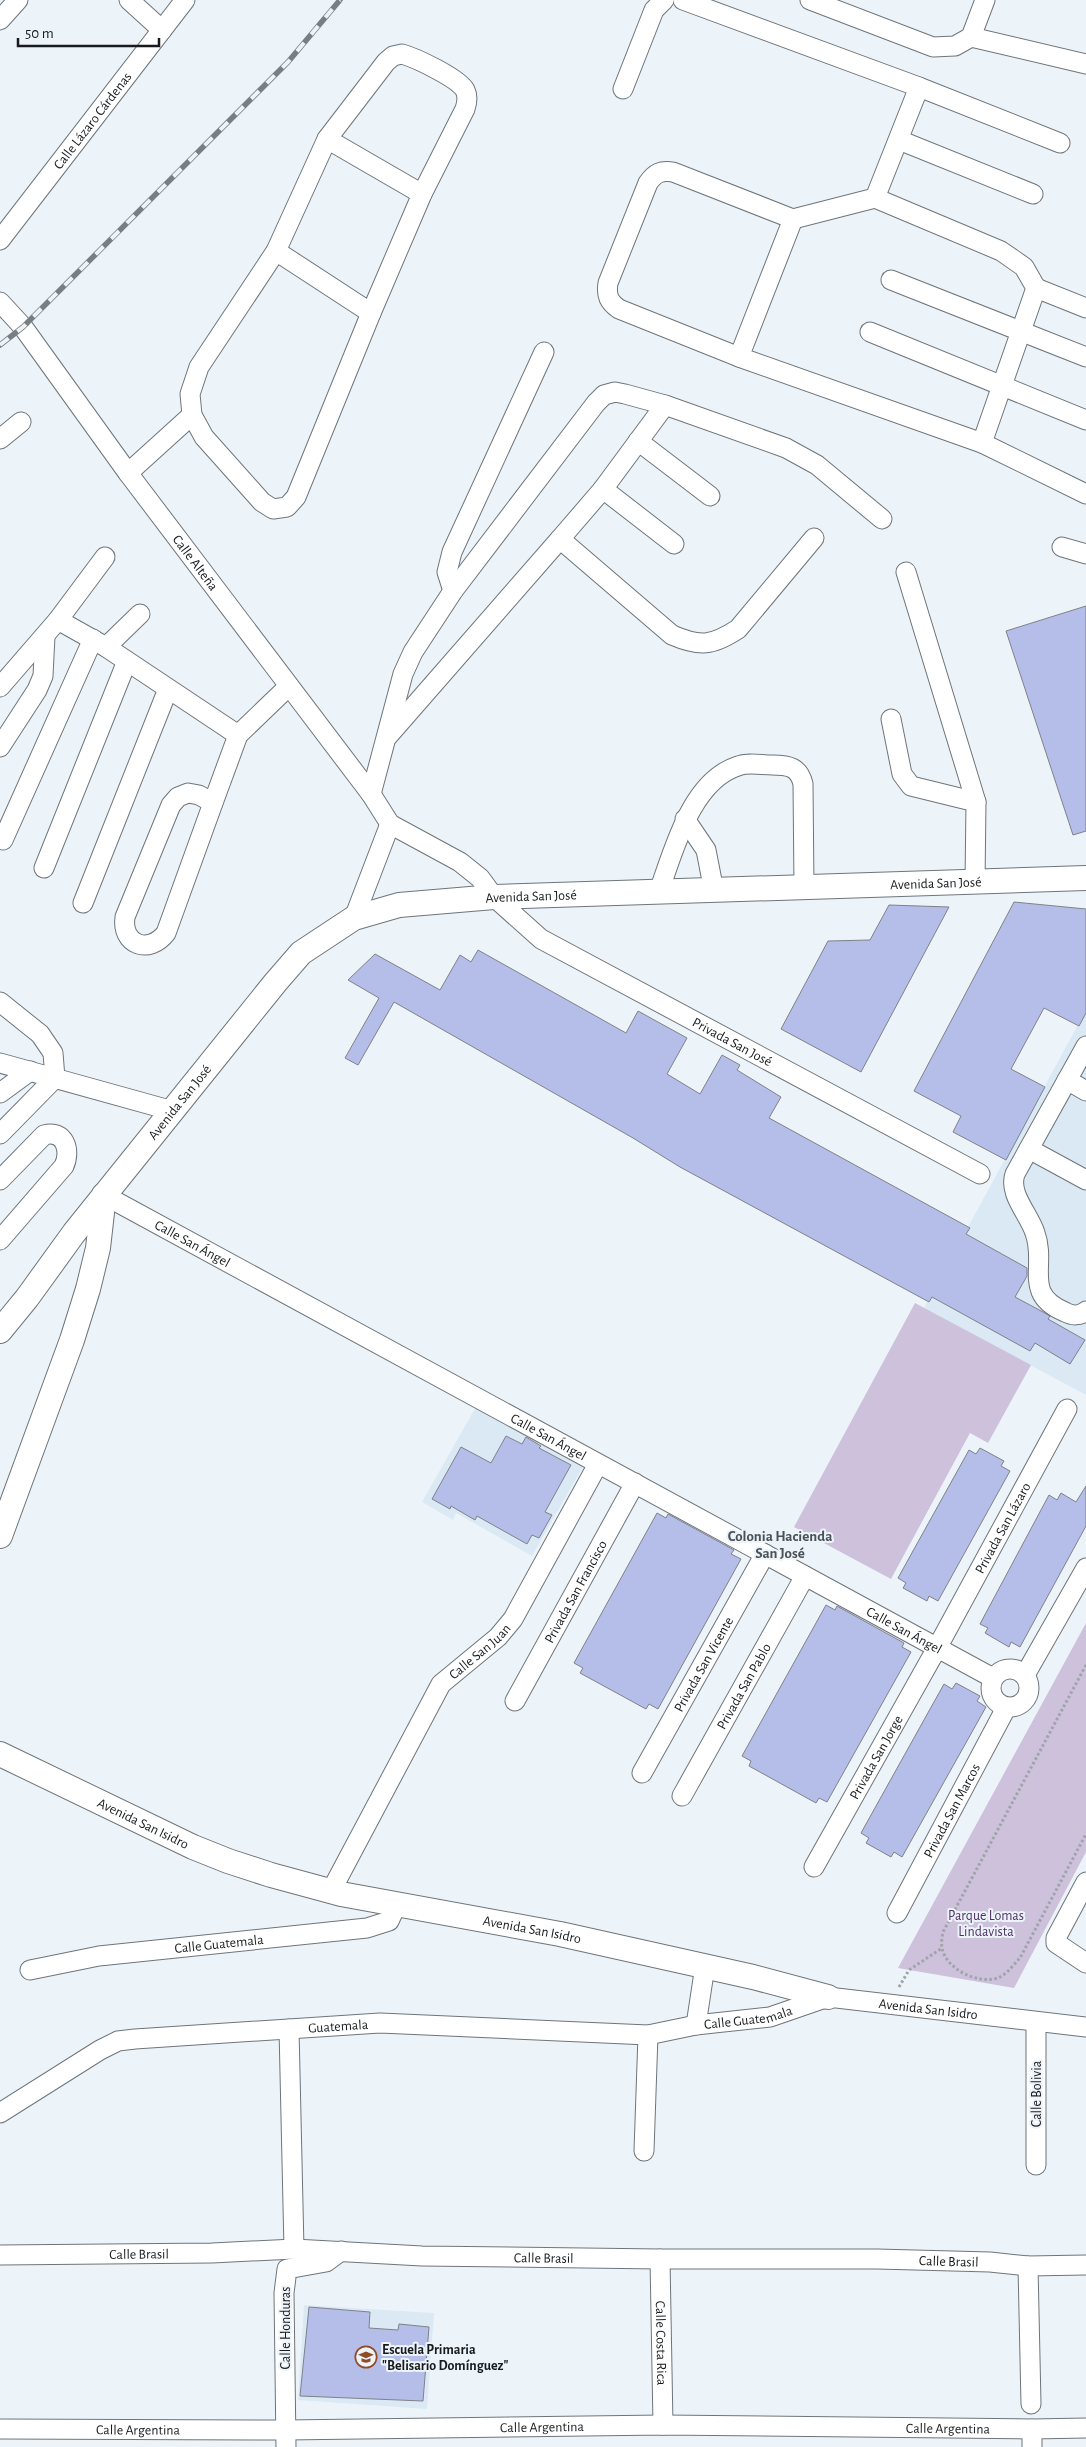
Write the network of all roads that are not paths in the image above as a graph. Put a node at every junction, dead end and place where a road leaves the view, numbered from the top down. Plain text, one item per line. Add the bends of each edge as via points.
1 (18, 0) edge
2 (129, 0) edge
3 (185, 0) edge
4 (664, 0) edge
5 (682, 0) edge
6 (810, 0) edge
7 (986, 0) edge
8 (0, 20) edge
9 (162, 30) junction
10 (971, 37) junction
11 (1086, 64) edge
12 (919, 87) junction
13 (623, 88) dead end
14 (327, 139) junction
15 (899, 140) junction
16 (1060, 143) dead end
17 (422, 194) junction
18 (1033, 194) dead end
19 (875, 198) junction
20 (793, 219) junction
21 (0, 240) edge
22 (276, 251) junction
23 (891, 280) dead end
24 (1036, 288) junction
25 (0, 302) edge
26 (1086, 308) edge
27 (370, 313) junction
28 (1022, 330) junction
29 (870, 332) dead end
30 (544, 352) dead end
31 (739, 357) junction
32 (1086, 357) edge
33 (1003, 386) junction
34 (666, 405) junction
35 (192, 415) junction
36 (1086, 420) edge
37 (21, 422) dead end
38 (0, 439) edge
39 (638, 441) junction
40 (982, 443) junction
41 (128, 473) junction
42 (603, 489) junction
43 (1086, 494) edge
44 (710, 496) dead end
45 (882, 518) dead end
46 (814, 538) dead end
47 (560, 539) junction
48 (674, 544) dead end
49 (1062, 547) dead end
50 (1086, 554) edge
51 (105, 557) dead end
52 (906, 572) dead end
53 (453, 591) junction
54 (140, 614) dead end
55 (58, 620) junction
56 (44, 636) junction
57 (100, 643) junction
58 (127, 661) junction
59 (290, 686) junction
60 (0, 687) edge
61 (168, 689) junction
62 (891, 719) dead end
63 (238, 735) junction
64 (385, 739) junction
65 (0, 747) edge
66 (371, 794) junction
67 (213, 802) junction
68 (976, 802) junction
69 (685, 819) junction
70 (390, 824) junction
71 (3, 840) dead end
72 (44, 868) dead end
73 (1086, 878) edge
74 (975, 882) junction
75 (804, 888) junction
76 (659, 891) junction
77 (714, 891) junction
78 (494, 897) junction
79 (83, 903) dead end
80 (354, 918) junction
81 (0, 1002) edge
82 (1086, 1046) edge
83 (0, 1063) edge
84 (30, 1071) junction
85 (55, 1078) junction
86 (1066, 1080) junction
87 (1086, 1091) edge
88 (0, 1093) edge
89 (173, 1111) junction
90 (0, 1134) edge
91 (1029, 1149) junction
92 (980, 1174) dead end
93 (0, 1180) edge
94 (1086, 1180) edge
95 (104, 1195) junction
96 (0, 1240) edge
97 (1086, 1311) edge
98 (0, 1331) edge
99 (1067, 1409) dead end
100 (598, 1464) junction
101 (635, 1483) junction
102 (0, 1536) edge
103 (765, 1554) junction
104 (1086, 1568) edge
105 (805, 1576) junction
106 (937, 1648) junction
107 (1024, 1675) junction
108 (993, 1678) junction
109 (515, 1700) dead end
110 (1006, 1708) junction
111 (0, 1754) edge
112 (642, 1773) dead end
113 (682, 1796) dead end
114 (814, 1867) dead end
115 (1086, 1882) edge
116 (331, 1891) junction
117 (397, 1904) junction
118 (897, 1913) dead end
119 (1086, 1963) edge
120 (705, 1966) junction
121 (30, 1970) dead end
122 (828, 1997) junction
123 (1036, 2022) junction
124 (696, 2025) junction
125 (1086, 2027) edge
126 (289, 2029) junction
127 (648, 2035) junction
128 (0, 2113) edge
129 (644, 2151) dead end
130 (1036, 2165) dead end
131 (294, 2249) junction
132 (342, 2250) junction
133 (0, 2255) edge
134 (660, 2260) junction
135 (1086, 2265) edge
136 (1028, 2266) junction
137 (1031, 2404) dead end
138 (664, 2425) junction
139 (0, 2429) edge
140 (1084, 2429) edge
141 (286, 2438) edge
142 (1032, 2438) edge

1 - 8 street
2 - 9 street
3 - 9 street, Calle Lázaro Cárdenas
4 - 13 street via 654,10
5 - 12 street
6 - 10 street via 933,47 955,46
7 - 10 street
9 - 21 street, Calle Lázaro Cárdenas
10 - 11 street
12 - 15 street
12 - 16 street
14 - 17 street
14 - 17 street via 394,56 411,57 458,83 468,99 465,109
14 - 22 street
15 - 18 street
15 - 19 street
17 - 27 street
19 - 20 street
19 - 24 street via 1001,251 1024,267
20 - 31 street
20 - 31 street via 673,172 663,171 648,183 615,265 606,293 614,306
22 - 27 street
22 - 35 street via 199,367 190,394
23 - 28 street
24 - 26 street
24 - 28 street
25 - 41 street, Calle Alteña via 23,327
27 - 35 street via 296,497 287,507 273,509 262,502 204,437
28 - 32 street
28 - 33 street
29 - 33 street
30 - 53 street via 452,552 447,572
31 - 40 street
33 - 36 street
33 - 40 street
34 - 39 street
34 - 45 street via 786,448 817,465
34 - 53 street via 620,393 604,395
35 - 41 street
37 - 38 street
39 - 42 street
39 - 44 street
40 - 43 street
41 - 59 street, Calle Alteña
42 - 47 street
42 - 48 street
46 - 47 street via 738,629 722,640 694,644 672,635
47 - 64 street
49 - 50 street
51 - 55 street
52 - 68 street
53 - 64 street via 413,652 403,674
54 - 57 street
55 - 56 street
55 - 57 street
56 - 60 street
56 - 65 street via 43,676
57 - 58 street
57 - 71 street
58 - 61 street
58 - 72 street
59 - 63 street
59 - 66 street, Calle Alteña
61 - 63 street
61 - 79 street
62 - 68 street via 902,774 910,786
63 - 67 street
64 - 66 street
66 - 70 street, Calle Alteña
67 - 67 street via 188,793 171,805 125,917 127,935 137,943 154,944 166,933
68 - 74 street
69 - 75 street via 724,771 740,764 794,767 801,774 803,784
69 - 76 street
69 - 77 street via 706,850
70 - 78 street, Calle Alteña via 460,862 480,878
70 - 80 street
73 - 74 main road, Avenida San José
74 - 75 main road, Avenida San José
75 - 77 main road, Avenida San José
76 - 77 main road, Avenida San José
76 - 78 main road, Avenida San José
78 - 80 main road, Avenida San José via 399,905
78 - 92 street, Privada San José via 541,939
80 - 89 main road, Avenida San José via 301,953
81 - 85 street via 40,1034 53,1053
82 - 86 street
83 - 84 street
84 - 85 street
84 - 88 street
85 - 89 street
85 - 90 street
86 - 87 street
86 - 91 street
89 - 95 main road, Avenida San José
91 - 94 street
91 - 97 street via 1013,1186 1037,1241 1039,1290 1046,1300 1063,1312 1073,1316
93 - 96 street via 44,1135 58,1135 67,1146 68,1157 64,1166
95 - 98 main road, Avenida San José
95 - 100 street, Calle San Ángel
95 - 102 main road via 98,1248 80,1314
99 - 106 street, Privada San Lázaro
100 - 101 street, Calle San Ángel
100 - 116 street, Calle San Juan via 513,1619 492,1642 441,1684
101 - 103 street, Calle San Ángel
101 - 109 street, Privada San Francisco
103 - 105 street, Calle San Ángel
103 - 112 street, Privada San Vicente
104 - 107 street
105 - 106 street, Calle San Ángel
105 - 113 street, Privada San Pablo
106 - 108 street, Calle San Ángel
106 - 114 street, Privada San Jorge
107 - 108 street via 1008,1669
107 - 110 street via 1030,1686 1027,1698 1018,1706
108 - 110 street via 991,1694
110 - 118 street, Privada San Marcos
111 - 116 main road, Avenida San Isidro via 201,1850
115 - 119 street via 1056,1943
116 - 117 main road, Avenida San Isidro
117 - 120 main road, Avenida San Isidro via 560,1934
117 - 121 street, Calle Guatemala via 389,1921 367,1928 99,1956
120 - 122 main road, Avenida San Isidro
120 - 124 street, Calle Guatemala
122 - 123 street, Avenida San Isidro
122 - 124 street, Calle Guatemala via 770,2017
123 - 125 street, Avenida San Isidro
123 - 130 street, Calle Bolivia
124 - 127 street, Guatemala
126 - 127 street, Guatemala via 380,2023
126 - 128 street, Guatemala via 118,2041
126 - 131 street
127 - 129 street
131 - 132 street, Calle Brasil
131 - 133 street, Calle Brasil
132 - 134 street, Calle Brasil via 422,2256
132 - 141 street, Calle Honduras via 326,2262 287,2269 284,2293
134 - 136 street, Calle Brasil via 877,2259
134 - 138 street, Calle Costa Rica
135 - 136 street, Calle Brasil
136 - 137 street
138 - 141 street, Calle Argentina
138 - 142 street, Calle Argentina
139 - 141 street, Calle Argentina
140 - 142 street, Calle Argentina

